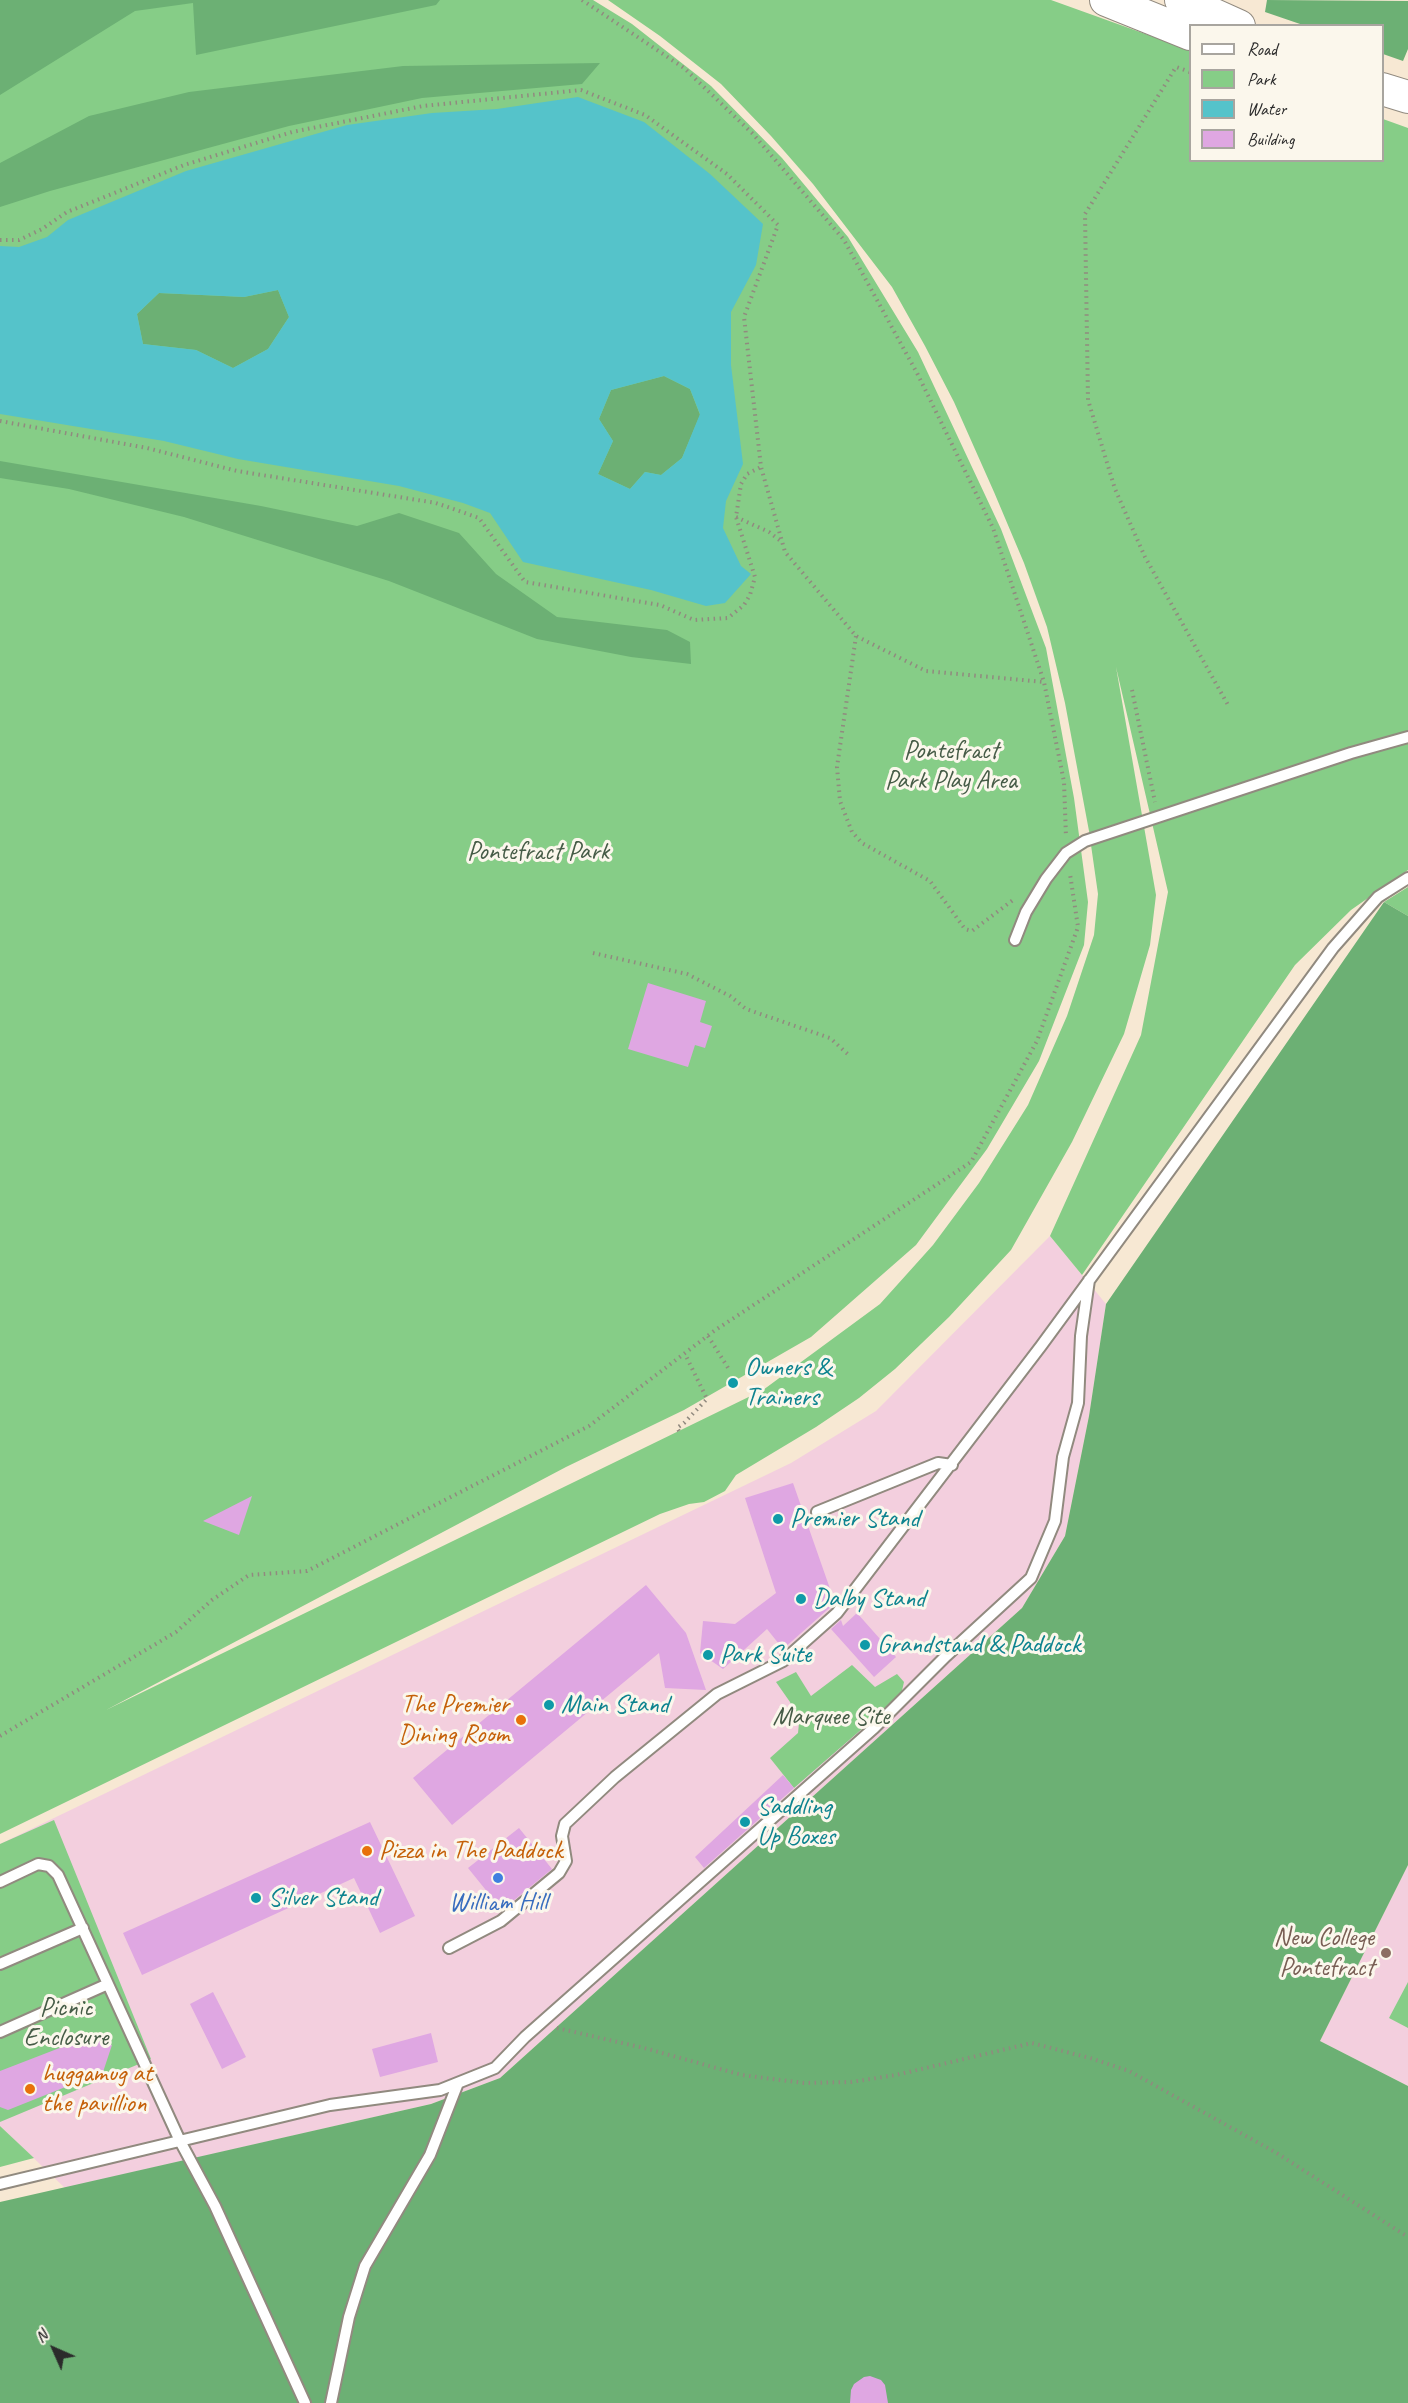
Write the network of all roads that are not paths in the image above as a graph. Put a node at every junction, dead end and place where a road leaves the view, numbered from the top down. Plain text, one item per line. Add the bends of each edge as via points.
1 (1106, 0) edge
2 (1180, 0) edge
3 (1234, 24) edge
4 (1189, 33) edge
5 (1384, 89) edge
6 (1408, 97) edge
7 (1408, 737) edge
8 (1408, 878) edge
9 (1015, 940) dead end
10 (1089, 1280) junction
11 (952, 1465) junction
12 (817, 1512) dead end
13 (0, 1882) edge
14 (83, 1928) junction
15 (449, 1948) dead end
16 (0, 1964) edge
17 (108, 1984) junction
18 (0, 2032) edge
19 (458, 2083) junction
20 (180, 2141) junction
21 (0, 2184) edge
22 (305, 2403) edge
23 (331, 2403) edge

1 - 4 main road
2 - 3 main road
5 - 6 main road
7 - 9 lane via 1085,841 1066,853 1038,892
8 - 10 lane via 1378,897 1333,948
10 - 11 lane
10 - 19 lane via 1080,1336 1078,1402 1063,1457 1055,1521 1031,1578 874,1728 495,2068
11 - 12 lane via 938,1463
11 - 15 lane via 837,1613 783,1661 708,1700 615,1777 565,1824 562,1836 566,1861 559,1873 501,1921
13 - 14 lane via 38,1864 50,1866
14 - 16 lane
14 - 17 lane
17 - 18 lane
17 - 20 lane
19 - 20 lane via 440,2090 330,2105
19 - 23 lane via 430,2156 365,2266 349,2317
20 - 21 lane
20 - 22 lane via 215,2206

